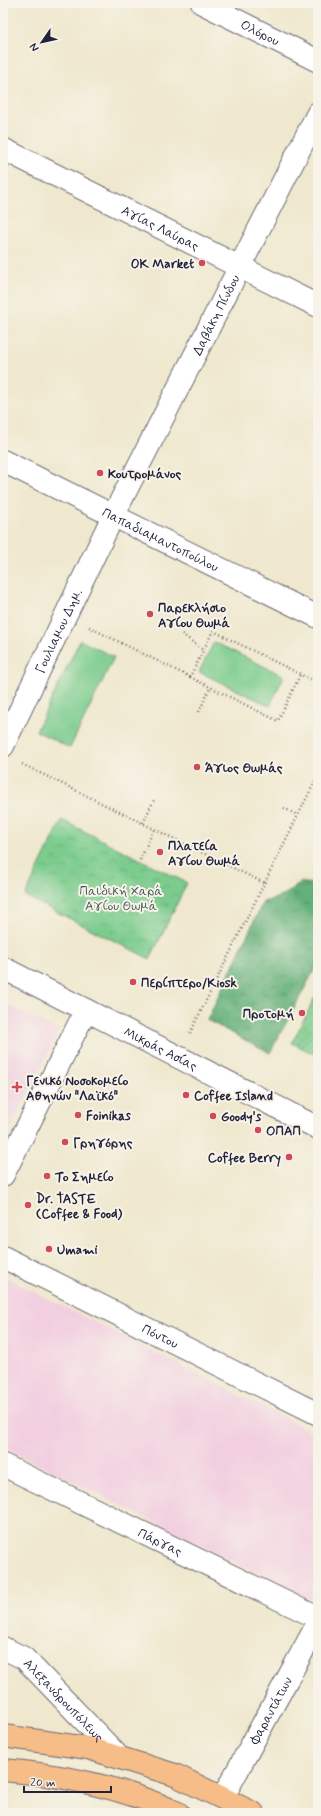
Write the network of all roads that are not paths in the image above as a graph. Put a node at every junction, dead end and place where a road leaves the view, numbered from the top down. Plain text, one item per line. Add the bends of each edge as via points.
1 (202, 3) edge
2 (318, 61) edge
3 (318, 113) edge
4 (3, 149) edge
5 (241, 267) junction
6 (318, 306) edge
7 (3, 461) edge
8 (113, 516) junction
9 (318, 617) edge
10 (3, 746) edge
11 (3, 968) edge
12 (86, 1010) junction
13 (318, 1128) edge
14 (10, 1144) edge
15 (3, 1175) edge
16 (3, 1257) edge
17 (318, 1414) edge
18 (3, 1464) edge
19 (318, 1618) edge
20 (318, 1623) edge
21 (3, 1648) edge
22 (3, 1736) edge
23 (120, 1758) junction
24 (3, 1770) edge
25 (223, 1797) junction
26 (178, 1813) edge
27 (253, 1813) edge

1 - 2 street, Ολόρου
3 - 5 street, Δαβάκη Πίνδου
4 - 5 street, Αγίας Λαύρας
5 - 6 street, Αγίας Λαύρας
5 - 8 street, Δαβάκη Πίνδου
7 - 8 street, Παπαδιαμαντοπούλου
8 - 9 street, Παπαδιαμαντοπούλου
8 - 10 street, Γουλιαμου Δημ.
11 - 12 street, Μικράς Ασίας
12 - 13 street, Μικράς Ασίας
12 - 14 street
14 - 15 street
16 - 17 street, Πόντου
18 - 19 street, Πάργας
20 - 25 street, Φαραντάτων
21 - 23 street, Αλεξανδρουπόλεως via 24,1658
22 - 23 main road via 88,1748
23 - 25 main road via 175,1775
24 - 26 main road via 62,1777 104,1787
25 - 27 main road

